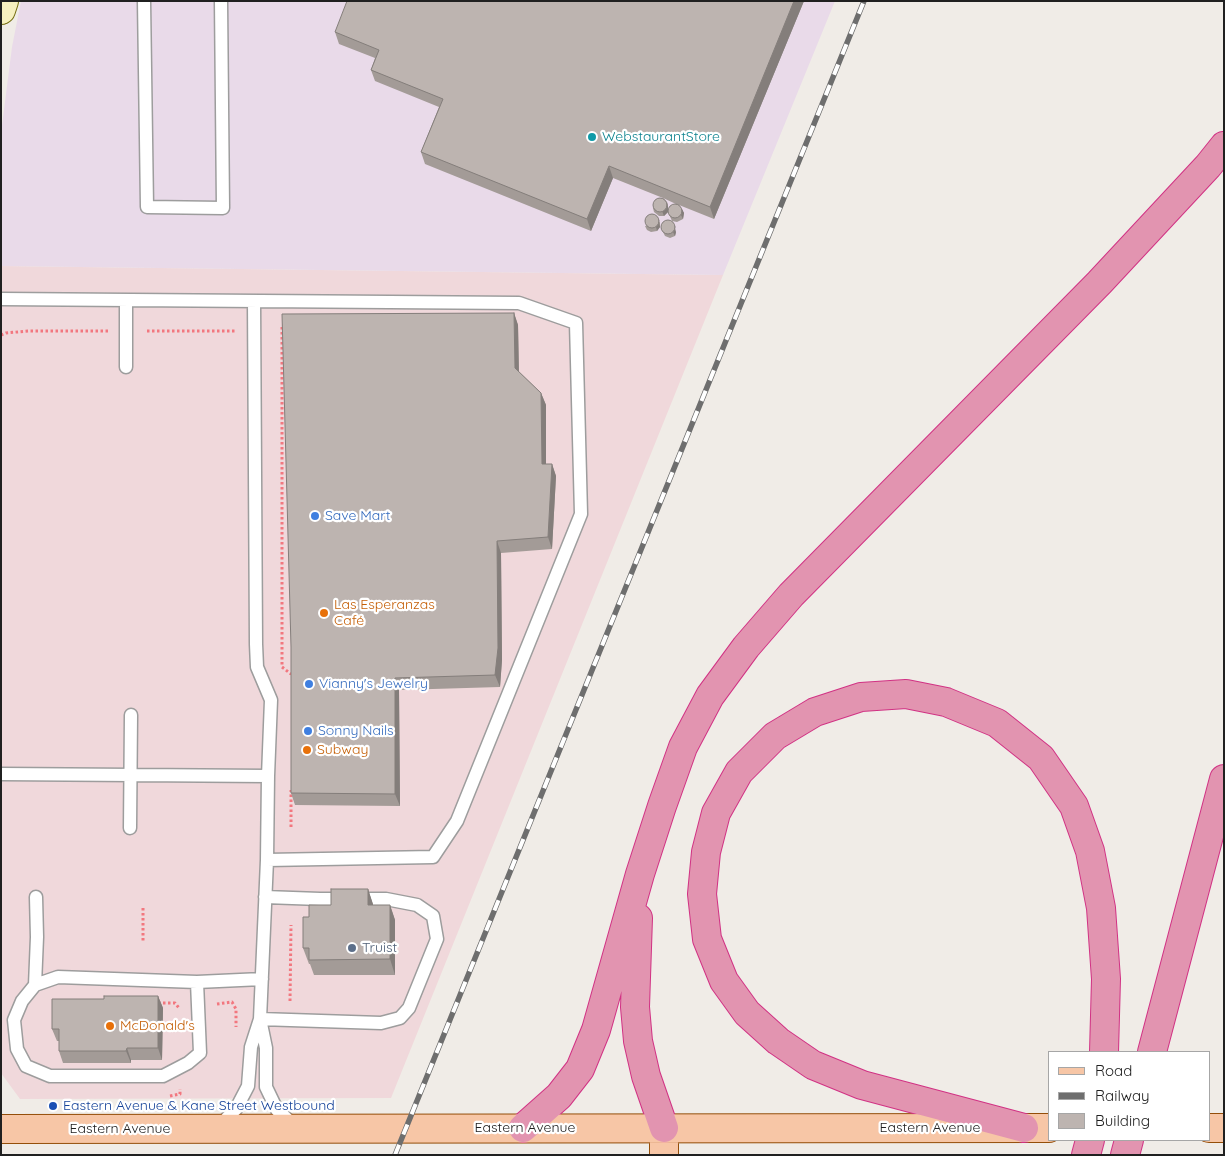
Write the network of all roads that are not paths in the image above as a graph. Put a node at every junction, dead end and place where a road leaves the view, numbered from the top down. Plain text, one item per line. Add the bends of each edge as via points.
1 (4, 1) edge
2 (144, 1) edge
3 (221, 1) edge
4 (1, 10) edge
5 (1224, 146) edge
6 (1, 299) edge
7 (126, 300) junction
8 (254, 301) junction
9 (126, 367) dead end
10 (131, 715) dead end
11 (1, 774) edge
12 (130, 775) junction
13 (268, 776) junction
14 (1224, 779) edge
15 (130, 828) dead end
16 (267, 860) junction
17 (640, 874) junction
18 (36, 897) dead end
19 (265, 897) junction
20 (262, 979) junction
21 (197, 982) junction
22 (35, 985) junction
23 (260, 1019) junction
24 (1104, 1051) edge
25 (1152, 1051) edge
26 (523, 1128) junction
27 (1036, 1128) edge
28 (1210, 1128) edge
29 (1224, 1128) edge
30 (1, 1129) edge
31 (217, 1129) junction
32 (298, 1129) junction
33 (1090, 1141) edge
34 (1129, 1141) edge
35 (664, 1142) edge
36 (1086, 1155) edge
37 (1125, 1155) edge

1 - 4 main road
2 - 3 lane via 146,207 223,208
5 - 17 highway via 1099,283 791,595 746,647 710,696 684,747
6 - 7 lane
7 - 8 lane
7 - 9 lane
8 - 13 lane via 256,644 257,667 271,700
8 - 16 lane via 519,303 576,323 580,514 457,821 433,856
10 - 12 lane
11 - 12 lane
12 - 13 lane
12 - 15 lane
13 - 16 lane
14 - 25 highway
16 - 19 lane
17 - 26 highway via 596,1030 580,1069 558,1096
17 - 35 highway via 638,1041
18 - 22 lane
19 - 20 lane
19 - 23 lane via 386,899 417,905 433,916 437,939 409,1008 400,1018 381,1023
20 - 21 lane
20 - 23 lane
21 - 22 lane via 58,977
21 - 22 lane via 200,1053 163,1076 50,1076 26,1066 17,1049 14,1020 22,1001
23 - 31 lane via 251,1047 248,1086 236,1109
23 - 32 lane via 266,1048 266,1087 277,1110
24 - 27 highway via 1106,979 1102,908 1090,851 1074,806 1041,758 997,723 946,702 906,694 861,697 815,712 775,736 739,772 716,813 706,852 702,894 707,939 724,981 747,1013 778,1041 813,1065 862,1085
26 - 32 main road, Eastern Avenue
26 - 35 main road, Eastern Avenue
27 - 35 main road, Eastern Avenue
28 - 29 main road
30 - 31 main road, Eastern Avenue
31 - 32 main road, Eastern Avenue
33 - 36 highway
34 - 37 highway

